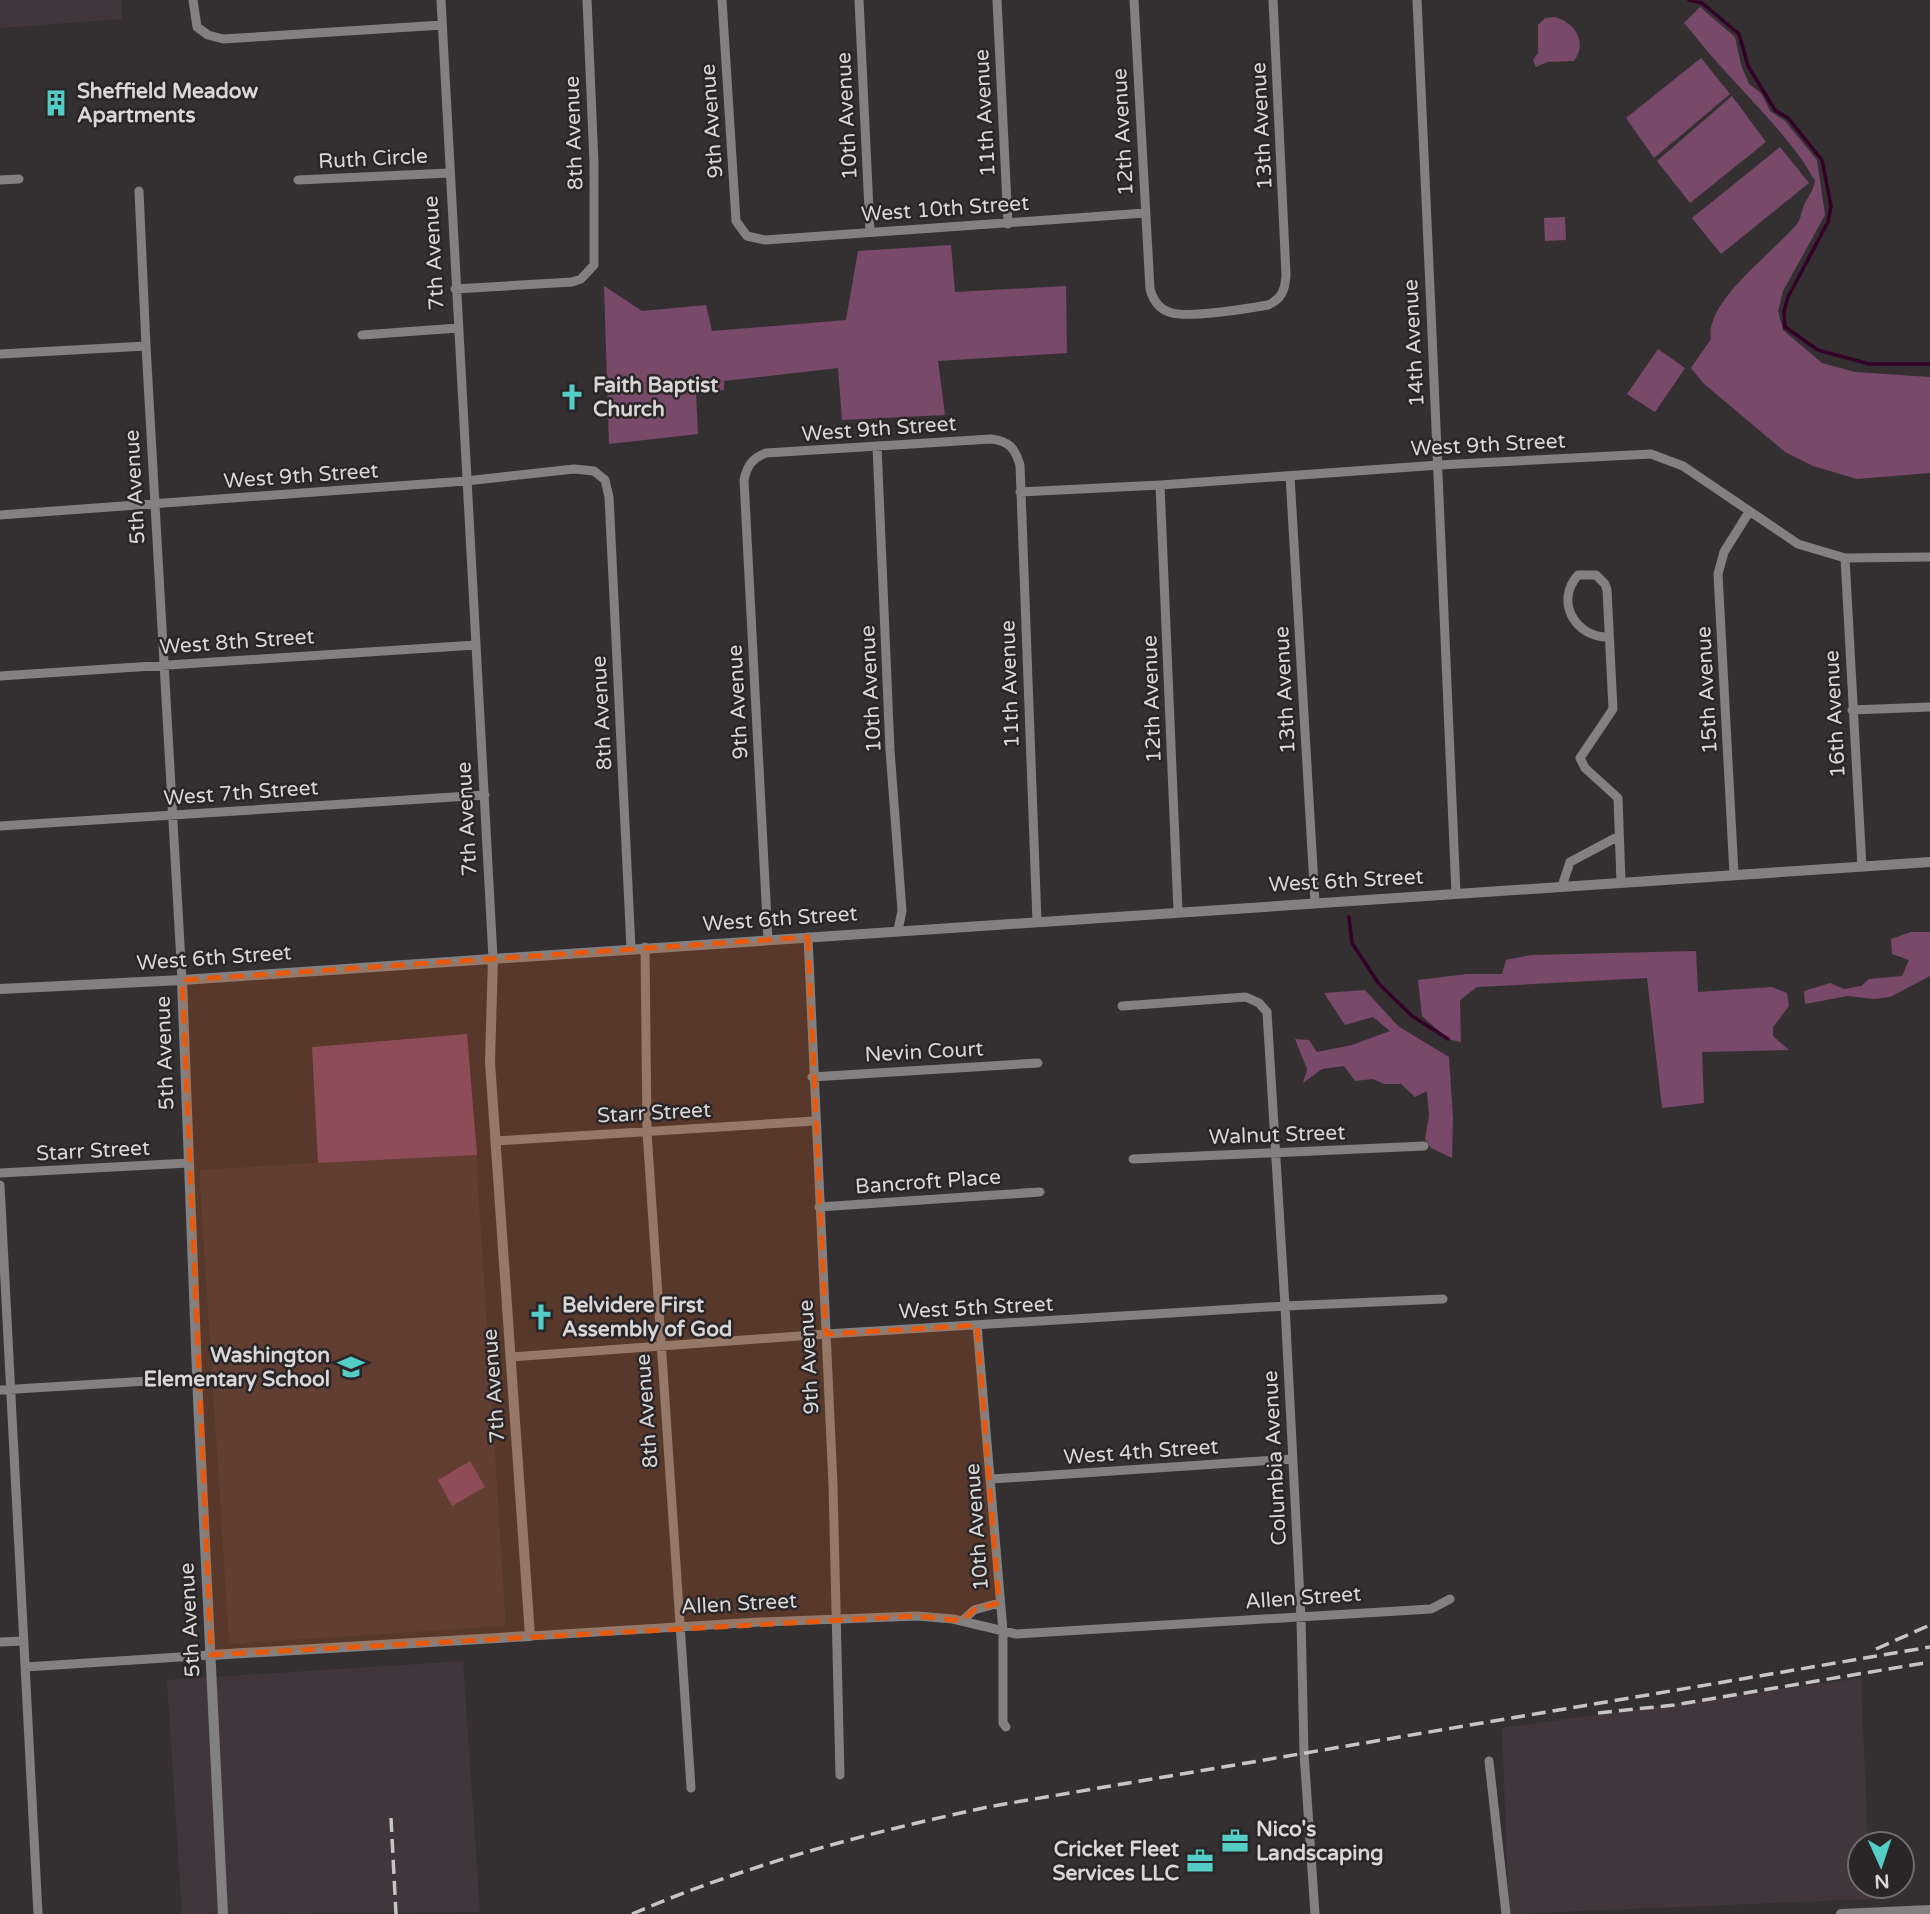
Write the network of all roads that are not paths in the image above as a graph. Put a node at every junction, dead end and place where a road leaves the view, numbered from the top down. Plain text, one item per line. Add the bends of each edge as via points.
1 (193, 0) edge
2 (440, 0) edge
3 (587, 0) edge
4 (722, 0) edge
5 (859, 0) edge
6 (997, 0) edge
7 (1134, 0) edge
8 (1273, 0) edge
9 (1417, 0) edge
10 (442, 25) junction
11 (449, 173) junction
12 (19, 178) dead end
13 (0, 180) edge
14 (299, 180) dead end
15 (139, 191) dead end
16 (1145, 213) junction
17 (1008, 223) junction
18 (870, 231) junction
19 (747, 236) joint
20 (455, 289) junction
21 (1156, 303) joint
22 (458, 328) junction
23 (362, 335) dead end
24 (146, 346) junction
25 (0, 354) edge
26 (877, 446) junction
27 (1012, 446) joint
28 (750, 463) joint
29 (1439, 464) junction
30 (1290, 476) junction
31 (603, 477) joint
32 (466, 481) junction
33 (1160, 485) junction
34 (1020, 492) junction
35 (156, 505) junction
36 (1749, 512) junction
37 (0, 516) edge
38 (1930, 557) edge
39 (1845, 558) junction
40 (1609, 637) junction
41 (476, 645) junction
42 (164, 664) junction
43 (0, 676) edge
44 (1930, 707) edge
45 (1852, 710) junction
46 (485, 795) junction
47 (172, 816) junction
48 (0, 826) edge
49 (1619, 836) junction
50 (1930, 862) edge
51 (1862, 867) junction
52 (1734, 874) junction
53 (1621, 882) junction
54 (1562, 886) junction
55 (1456, 894) junction
56 (1315, 902) junction
57 (1178, 911) junction
58 (1037, 922) junction
59 (898, 930) junction
60 (808, 937) junction
61 (768, 940) junction
62 (645, 947) junction
63 (631, 948) junction
64 (493, 958) junction
65 (182, 980) junction
66 (0, 989) edge
67 (1122, 1006) dead end
68 (1038, 1063) dead end
69 (812, 1077) junction
70 (815, 1121) junction
71 (646, 1132) junction
72 (495, 1141) junction
73 (1424, 1146) dead end
74 (1276, 1153) junction
75 (1132, 1159) dead end
76 (189, 1163) junction
77 (0, 1173) edge
78 (0, 1185) edge
79 (1040, 1192) dead end
80 (819, 1207) junction
81 (1443, 1298) dead end
82 (1285, 1306) junction
83 (977, 1325) junction
84 (826, 1334) junction
85 (661, 1345) junction
86 (511, 1357) junction
87 (197, 1378) junction
88 (11, 1389) junction
89 (0, 1390) edge
90 (1292, 1460) junction
91 (992, 1479) junction
92 (1450, 1599) dead end
93 (999, 1603) junction
94 (837, 1618) junction
95 (1301, 1618) junction
96 (962, 1621) junction
97 (680, 1627) junction
98 (1003, 1631) junction
99 (530, 1636) junction
100 (24, 1640) junction
101 (0, 1642) edge
102 (211, 1655) junction
103 (25, 1667) junction
104 (1006, 1727) dead end
105 (1489, 1760) dead end
106 (840, 1775) dead end
107 (691, 1788) dead end
108 (1929, 1911) edge
109 (38, 1914) edge
110 (223, 1914) edge
111 (1315, 1914) edge
112 (1506, 1914) edge
113 (1840, 1914) edge

1 - 10 street via 197,27 223,39
2 - 10 street, 7th Avenue
3 - 20 street, 8th Avenue via 594,265 572,282
4 - 19 street, 9th Avenue via 736,221
5 - 18 street, 10th Avenue
6 - 17 street, 11th Avenue
7 - 16 street, 12th Avenue
8 - 21 street, 13th Avenue via 1284,292 1268,305 1189,314 1172,313
9 - 29 street, 14th Avenue
10 - 11 street, 7th Avenue
11 - 14 street, Ruth Circle
11 - 20 street, 7th Avenue
12 - 13 street
15 - 24 street, 5th Avenue
16 - 17 street, West 10th Street
16 - 21 street, 12th Avenue via 1150,289
17 - 18 street, West 10th Street
18 - 19 street, West 10th Street via 765,240
20 - 22 street, 7th Avenue
22 - 23 street
22 - 32 street, 7th Avenue
24 - 25 street
24 - 35 street, 5th Avenue
26 - 27 street, West 9th Street via 991,439
26 - 28 street, West 9th Street via 766,453
26 - 59 street, 10th Avenue via 902,911
27 - 34 street, 11th Avenue via 1020,466
28 - 61 street, 9th Avenue via 744,480
29 - 30 street, West 9th Street
29 - 36 street, West 9th Street via 1651,454 1683,466
29 - 55 street, 14th Avenue
30 - 33 street, West 9th Street
30 - 56 street, 13th Avenue
31 - 32 street, West 9th Street via 574,469
31 - 63 street, 8th Avenue via 609,497
32 - 35 street, West 9th Street
32 - 41 street, 7th Avenue
33 - 34 street, West 9th Street
33 - 57 street, 12th Avenue
34 - 58 street, 11th Avenue
35 - 37 street, West 9th Street
35 - 42 street, 5th Avenue
36 - 39 street, West 9th Street via 1798,544
36 - 52 street, 15th Avenue via 1724,552 1718,574
38 - 39 street, West 9th Street
39 - 45 street, 16th Avenue
40 - 40 street via 1605,584 1596,575 1578,575 1568,596 1571,618 1597,637
40 - 49 street via 1613,709 1580,758 1618,799
41 - 42 street, West 8th Street
41 - 46 street, 7th Avenue
42 - 43 street, West 8th Street
42 - 47 street, 5th Avenue
44 - 45 street
45 - 51 street, 16th Avenue
46 - 47 street, West 7th Street
46 - 64 street, 7th Avenue
47 - 48 street, West 7th Street
47 - 65 street, 5th Avenue
49 - 53 street
49 - 54 street via 1570,862
50 - 51 street, West 6th Street
51 - 52 street, West 6th Street
52 - 53 street, West 6th Street
53 - 54 street, West 6th Street
54 - 55 street, West 6th Street
55 - 56 street, West 6th Street
56 - 57 street, West 6th Street
57 - 58 street, West 6th Street
58 - 59 street, West 6th Street
59 - 60 street, West 6th Street
60 - 61 street, West 6th Street
60 - 69 street, 9th Avenue
61 - 62 street, West 6th Street
62 - 63 street, West 6th Street
62 - 71 street, 8th Avenue
63 - 64 street, West 6th Street
64 - 65 street, West 6th Street
64 - 72 street, 7th Avenue via 490,1062
65 - 66 street, West 6th Street
65 - 76 street, 5th Avenue
67 - 74 street, Columbia Avenue via 1246,997 1259,1003 1266,1012
68 - 69 street, Nevin Court
69 - 70 street, 9th Avenue
70 - 71 street, Starr Street
70 - 80 street, 9th Avenue
71 - 72 street, Starr Street
71 - 85 street, 8th Avenue
72 - 86 street, 7th Avenue
73 - 74 street, Walnut Street
74 - 75 street, Walnut Street
74 - 82 street, Columbia Avenue
76 - 77 street, Starr Street
76 - 87 street, 5th Avenue
78 - 88 street
79 - 80 street, Bancroft Place
80 - 84 street, 9th Avenue
81 - 82 street, West 5th Street
82 - 83 street, West 5th Street
82 - 90 street, Columbia Avenue
83 - 84 street, West 5th Street
83 - 91 street, 10th Avenue
84 - 85 street, West 5th Street
84 - 94 street, 9th Avenue
85 - 86 street, West 5th Street
85 - 97 street, 8th Avenue
86 - 99 street, 7th Avenue
87 - 88 street
87 - 102 street, 5th Avenue
88 - 89 street
88 - 100 street
90 - 91 street, West 4th Street
90 - 95 street, Columbia Avenue
91 - 93 street, 10th Avenue
92 - 95 street, Allen Street via 1431,1609
93 - 96 street via 974,1610
93 - 98 street, 10th Avenue
94 - 96 street, Allen Street via 917,1616
94 - 97 street, Allen Street
94 - 106 street, 9th Avenue
95 - 98 street, Allen Street via 1016,1634
95 - 111 street, Columbia Avenue
96 - 98 street, Allen Street
97 - 99 street, Allen Street
97 - 107 street, 8th Avenue
98 - 104 street, 10th Avenue
99 - 102 street, Allen Street
100 - 101 street
100 - 103 street
102 - 103 street, Allen Street
102 - 110 street, 5th Avenue
103 - 109 street
105 - 112 street
108 - 113 street

